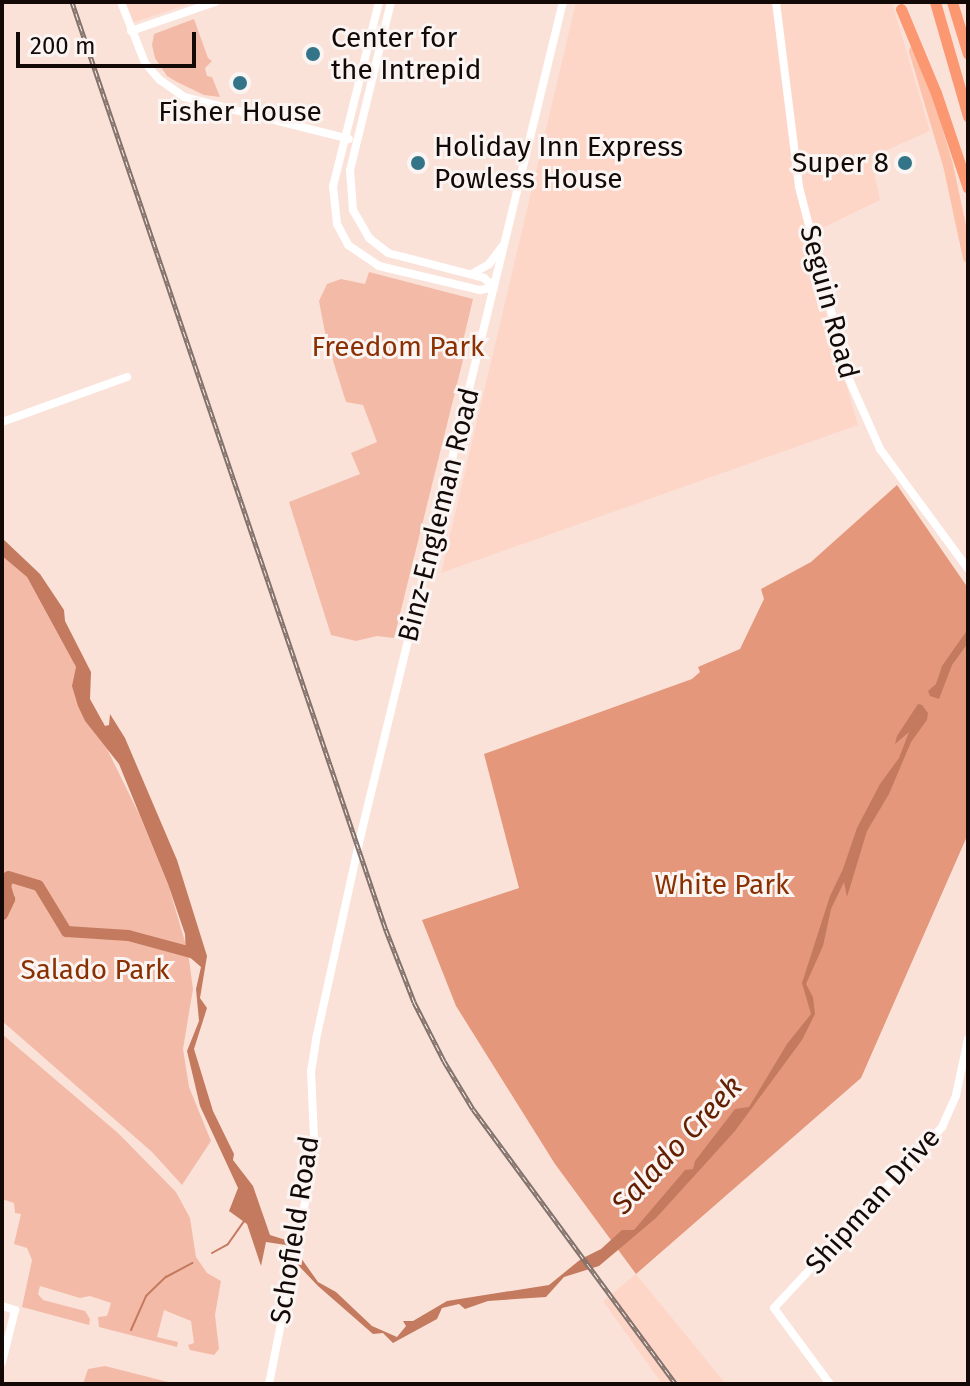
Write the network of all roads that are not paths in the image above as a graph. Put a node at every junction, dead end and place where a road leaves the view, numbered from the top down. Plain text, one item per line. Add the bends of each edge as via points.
1 (121, 2) edge
2 (215, 2) edge
3 (386, 2) edge
4 (563, 2) edge
5 (776, 2) edge
6 (928, 2) edge
7 (935, 2) edge
8 (952, 2) edge
9 (900, 6) edge
10 (940, 17) junction
11 (131, 31) junction
12 (968, 54) edge
13 (968, 116) edge
14 (344, 138) junction
15 (357, 141) junction
16 (968, 188) edge
17 (505, 243) junction
18 (968, 258) edge
19 (468, 275) junction
20 (494, 287) junction
21 (127, 377) dead end
22 (2, 422) edge
23 (968, 569) edge
24 (318, 1028) joint
25 (968, 1039) edge
26 (2, 1306) edge
27 (2, 1362) edge
28 (269, 1384) edge
29 (830, 1384) edge

1 - 11 street
2 - 11 street
3 - 14 street
3 - 15 street
4 - 17 street, Binz-Engleman Road
5 - 23 street, Seguin Road via 797,176 845,368 880,449
6 - 10 highway
7 - 10 highway
8 - 12 highway
9 - 16 highway
9 - 18 main road via 948,165
10 - 13 highway
11 - 14 street via 152,72 184,97
14 - 15 street
14 - 20 street via 332,201 348,245 386,269 480,290
15 - 19 street via 349,194 369,238 395,257
17 - 19 street via 484,268
17 - 20 street, Binz-Engleman Road
19 - 20 street
20 - 24 street, Binz-Engleman Road
21 - 22 street
24 - 28 street, Schofield Road via 311,1072 311,1172
25 - 29 street, Shipman Drive via 956,1095 942,1127 774,1308
26 - 27 street via 15,1310

